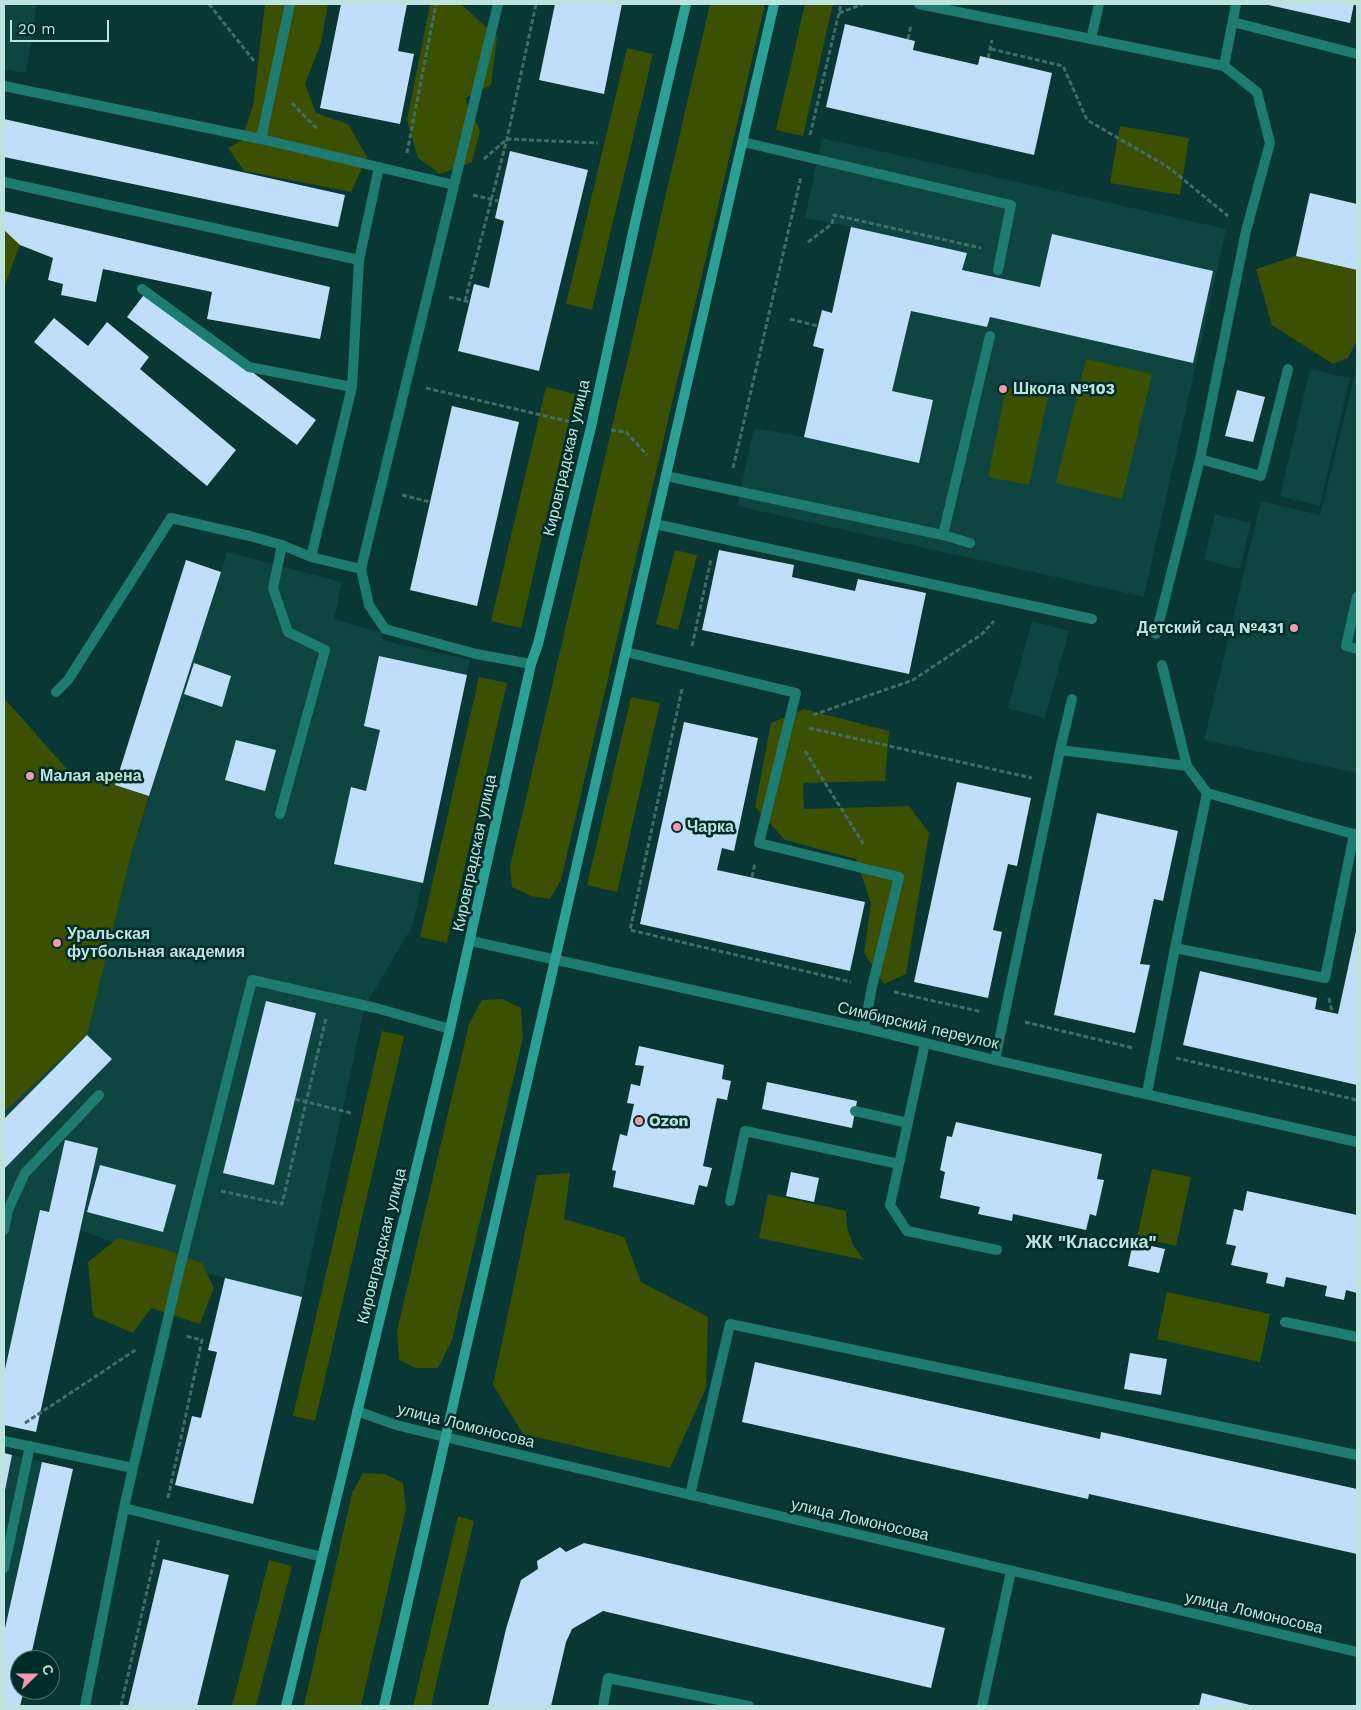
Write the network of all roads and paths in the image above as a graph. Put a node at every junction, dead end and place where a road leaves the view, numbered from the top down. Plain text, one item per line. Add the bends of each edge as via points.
1 (290, 4) edge
2 (436, 4) edge
3 (498, 4) edge
4 (536, 4) edge
5 (686, 4) edge
6 (774, 4) edge
7 (841, 4) edge
8 (863, 4) edge
9 (918, 4) edge
10 (1098, 4) edge
11 (1236, 4) edge
12 (957, 8) edge
13 (838, 13) junction
14 (1233, 22) junction
15 (1091, 39) junction
16 (991, 49) dead end
17 (1357, 54) edge
18 (1224, 66) junction
19 (4, 86) edge
20 (261, 139) junction
21 (507, 139) junction
22 (743, 142) junction
23 (598, 143) dead end
24 (805, 157) junction
25 (379, 167) junction
26 (404, 173) junction
27 (4, 182) edge
28 (454, 185) junction
29 (1246, 231) junction
30 (808, 242) dead end
31 (1001, 252) junction
32 (359, 260) junction
33 (998, 270) dead end
34 (142, 289) dead end
35 (465, 301) dead end
36 (790, 319) dead end
37 (818, 326) dead end
38 (990, 336) dead end
39 (1288, 369) dead end
40 (406, 383) junction
41 (352, 388) junction
42 (590, 427) junction
43 (1200, 459) junction
44 (666, 476) junction
45 (728, 489) junction
46 (380, 490) junction
47 (430, 502) dead end
48 (655, 524) junction
49 (943, 535) junction
50 (716, 538) junction
51 (970, 543) dead end
52 (282, 545) junction
53 (311, 557) junction
54 (362, 569) junction
55 (1357, 597) edge
56 (1011, 602) junction
57 (1092, 619) dead end
58 (1156, 634) dead end
59 (1357, 649) edge
60 (626, 652) junction
61 (531, 664) junction
62 (1162, 665) dead end
63 (687, 667) junction
64 (56, 692) dead end
65 (1072, 699) dead end
66 (788, 723) junction
67 (1060, 750) junction
68 (1186, 766) junction
69 (1053, 783) junction
70 (1207, 793) junction
71 (280, 814) dead end
72 (1355, 835) edge
73 (882, 873) junction
74 (471, 941) junction
75 (1175, 948) junction
76 (555, 960) junction
77 (872, 987) junction
78 (331, 998) junction
79 (1004, 1018) junction
80 (864, 1028) junction
81 (450, 1029) junction
82 (925, 1043) junction
83 (1155, 1053) junction
84 (995, 1060) junction
85 (1147, 1093) junction
86 (99, 1095) dead end
87 (295, 1099) dead end
88 (1357, 1100) edge
89 (306, 1102) junction
90 (855, 1111) dead end
91 (351, 1113) dead end
92 (908, 1123) junction
93 (1357, 1142) edge
94 (899, 1164) junction
95 (200, 1186) junction
96 (730, 1201) dead end
97 (4, 1230) edge
98 (997, 1250) dead end
99 (1285, 1322) dead end
100 (1357, 1337) edge
101 (357, 1410) junction
102 (445, 1437) junction
103 (4, 1441) edge
104 (30, 1446) junction
105 (1357, 1455) edge
106 (133, 1468) junction
107 (690, 1495) junction
108 (124, 1508) junction
109 (322, 1557) junction
110 (4, 1568) edge
111 (1011, 1571) junction
112 (1357, 1652) edge
113 (85, 1706) edge
114 (286, 1706) edge
115 (384, 1706) edge
116 (603, 1706) edge
117 (749, 1706) edge
118 (982, 1706) edge

1 - 20 street
2 - 26 path
3 - 28 street
4 - 21 path
5 - 42 main road, Кировградская улица
6 - 22 main road
7 - 13 path
8 - 13 path
9 - 12 street
10 - 15 street
11 - 14 street
12 - 15 street
13 - 24 path
14 - 17 street
14 - 18 street
15 - 18 street
16 - 29 path via 1063,66 1087,120 1168,167
18 - 29 street via 1257,92 1270,143
19 - 20 street
20 - 25 street
21 - 23 path
21 - 28 path
21 - 35 path
22 - 24 street
22 - 44 main road
24 - 31 street via 1011,206
24 - 45 path
25 - 26 street
25 - 32 street
26 - 28 street
27 - 32 street
28 - 40 street
29 - 43 street
30 - 31 path via 832,224 834,215
31 - 33 street
32 - 41 street
34 - 41 street via 249,367
36 - 37 path
38 - 49 street
39 - 43 street via 1261,476
40 - 42 path
40 - 46 street
41 - 53 street
42 - 44 path via 626,432
42 - 61 main road, Кировградская улица
43 - 58 street
44 - 45 street
44 - 48 main road
45 - 49 street
46 - 47 path
46 - 54 street
48 - 50 street
48 - 60 main road
49 - 51 street
50 - 56 street
50 - 63 path
52 - 53 street
52 - 64 street via 171,518 68,680
52 - 71 street via 273,588 288,632 325,650
53 - 54 street
54 - 61 street via 369,605 385,629 476,654
55 - 59 street via 1346,646
56 - 57 street
56 - 66 path via 982,634 913,680
60 - 63 street
60 - 76 main road
61 - 74 main road, Кировградская улица
62 - 68 street
63 - 66 street via 796,693
63 - 77 path via 630,930
65 - 67 street
66 - 69 path
66 - 73 path
66 - 73 street via 760,843
67 - 68 street
67 - 69 street
68 - 70 street
69 - 79 street
70 - 72 street
70 - 75 street
72 - 75 street via 1325,978
73 - 77 street via 899,877
74 - 76 street, Симбирский переулок
74 - 81 main road, Кировградская улица
75 - 83 street
76 - 80 street, Симбирский переулок
76 - 102 main road
77 - 79 path
77 - 80 street
78 - 81 street
78 - 89 path
78 - 95 street via 252,980
79 - 83 path
79 - 84 street
80 - 82 street, Симбирский переулок
81 - 101 main road, Кировградская улица
82 - 84 street, Симбирский переулок
82 - 92 street
83 - 85 street
83 - 88 path
84 - 85 street, Симбирский переулок
85 - 93 street, Симбирский переулок
86 - 97 street via 25,1173 8,1210
87 - 89 path
89 - 91 path
89 - 95 path via 282,1204
90 - 92 street
92 - 94 street
94 - 96 street via 745,1131
94 - 98 street via 890,1205 907,1230
95 - 106 street
99 - 100 street
101 - 102 street, улица Ломоносова via 396,1425
101 - 109 main road, Кировградская улица
102 - 107 street, улица Ломоносова
102 - 115 main road
103 - 104 street
104 - 106 street
104 - 110 street
105 - 107 street via 730,1324
106 - 108 street
107 - 111 street, улица Ломоносова
108 - 109 street
108 - 113 street
109 - 114 main road, Кировградская улица
111 - 112 street, улица Ломоносова
111 - 118 street
116 - 117 street via 608,1678

